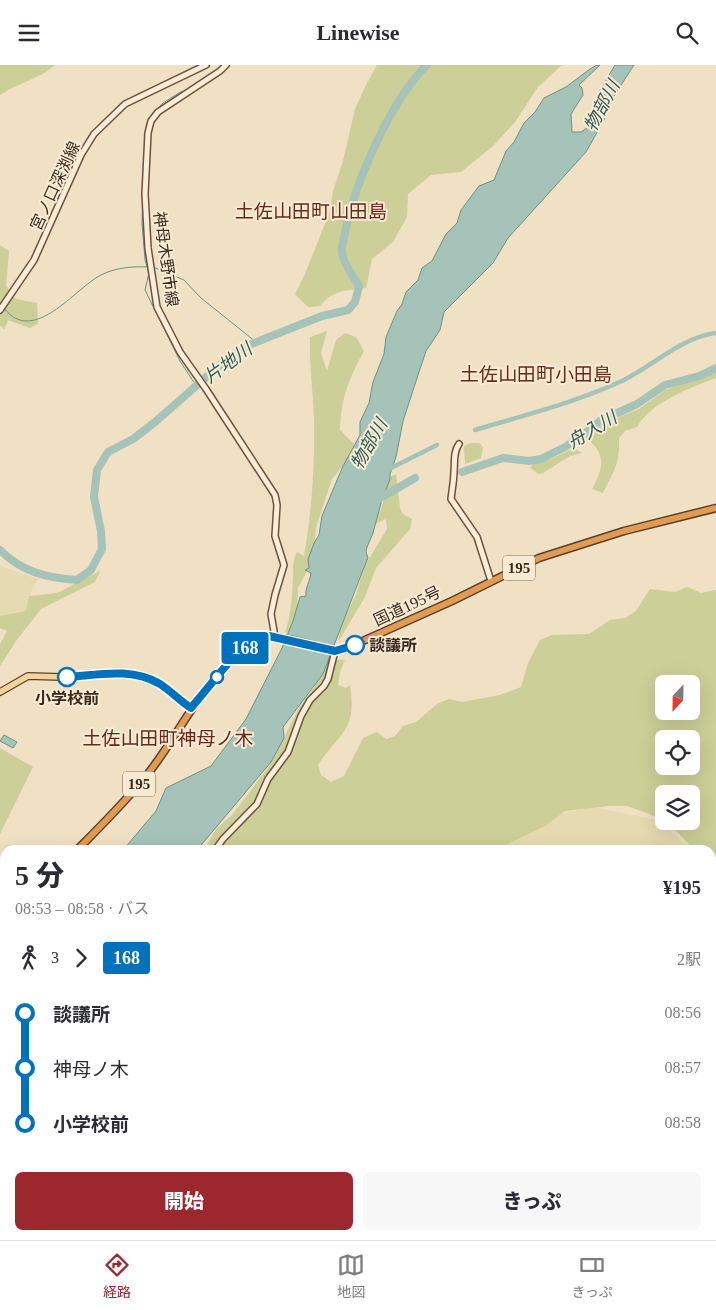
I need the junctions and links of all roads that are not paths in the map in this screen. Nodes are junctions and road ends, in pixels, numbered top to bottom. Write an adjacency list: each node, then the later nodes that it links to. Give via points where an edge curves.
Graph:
1 (206, 65): 3 (main road, 宮ノ口深渕線, via 133,99 101,126 81,155 34,260)
2 (226, 65): 7 (main road, 神母木野市線, via 158,112 151,121 145,194 148,248 160,315 180,352 275,495 274,529 284,565 271,614)
3 (0, 311)
4 (459, 444): 6 (main road, via 456,447 451,499 477,537)
5 (716, 508): 6 (highway, 国道195号 / 195, via 591,541 539,558)
6 (491, 581): 8 (highway, 国道195号 / 195, via 356,645)
7 (278, 638): 8 (highway, 国道195号 / 195); 10 (highway, 国道195号 / 195, via 251,642 229,662)
8 (332, 650): 12 (main road, via 328,679 301,716 288,753 268,779 257,804)
9 (0, 692): 10 (main road, via 28,676 124,673 157,682)
10 (191, 708): 11 (highway, 国道195号 / 195, via 147,774)
11 (82, 845)
12 (219, 845)

